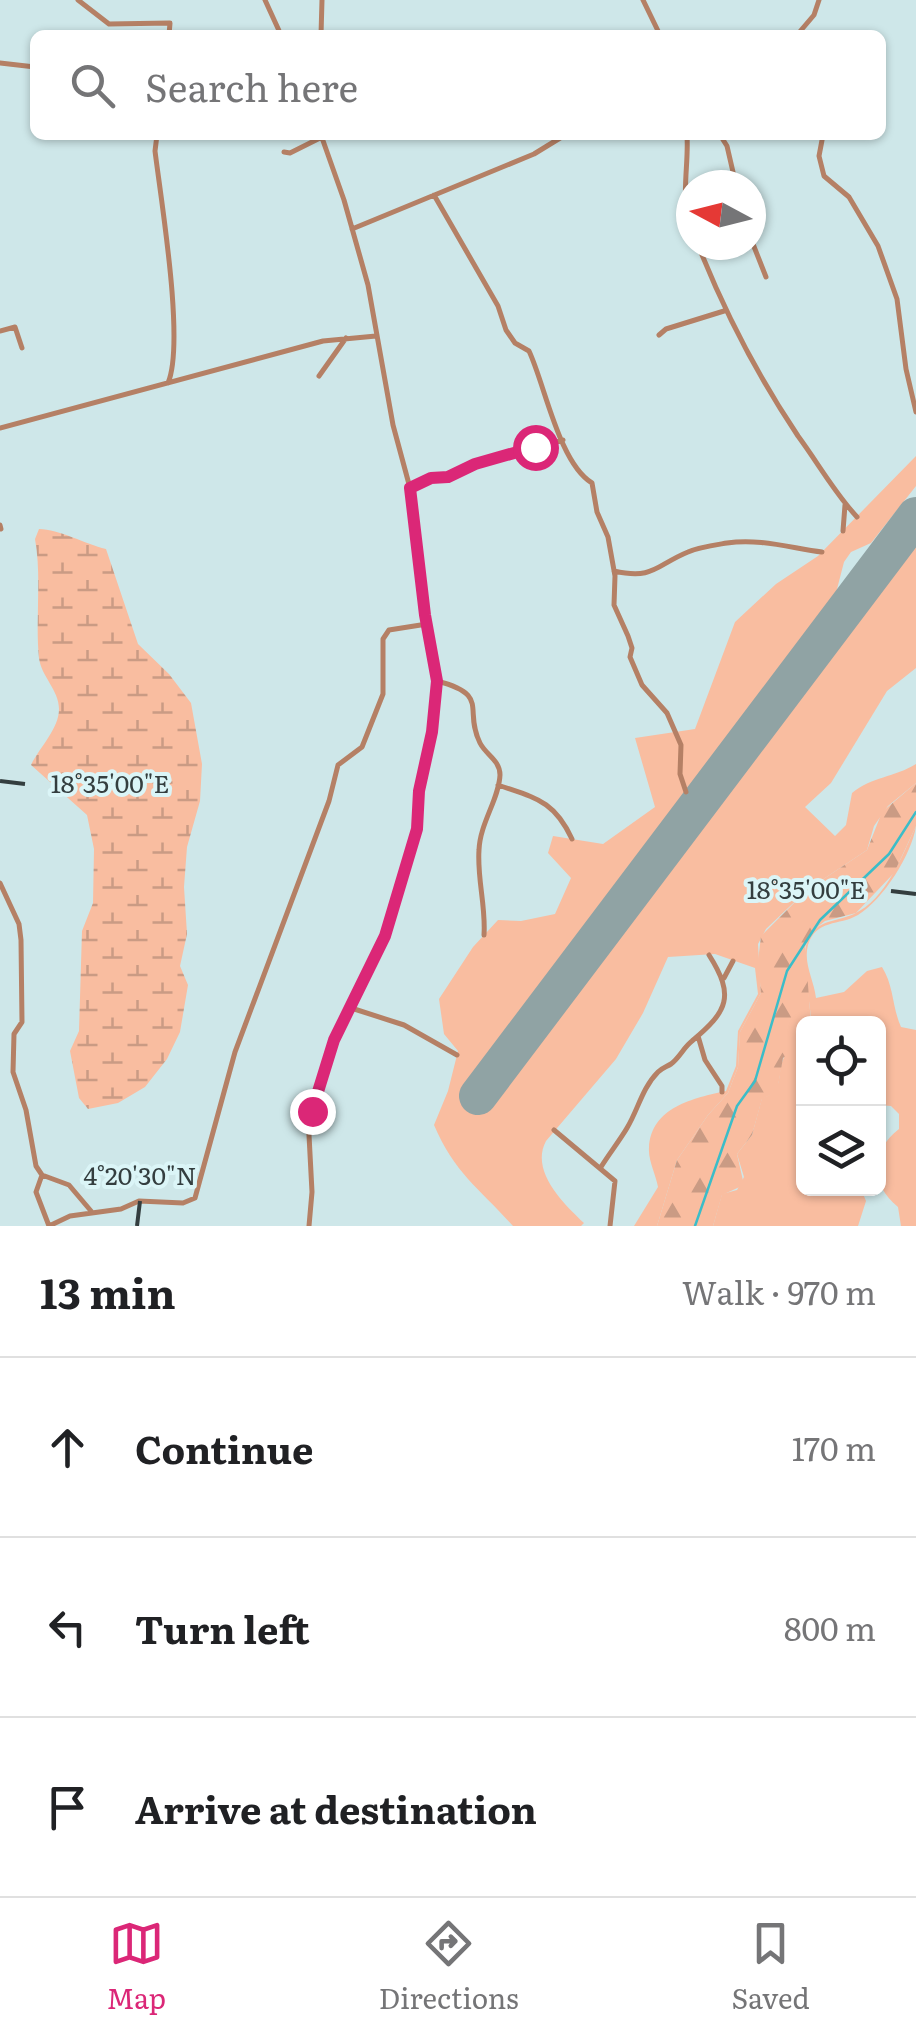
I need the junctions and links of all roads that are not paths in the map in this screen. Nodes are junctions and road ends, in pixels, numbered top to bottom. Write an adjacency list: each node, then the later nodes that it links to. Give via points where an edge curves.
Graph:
1 (78, 0): 6 (street, via 109,24 170,23)
2 (265, 0): 7 (street)
3 (322, 0): 8 (street)
4 (644, 0): 9 (street)
5 (819, 0): 10 (street)
6 (169, 30)
7 (279, 30)
8 (322, 30)
9 (658, 30)
10 (805, 30)
11 (0, 64): 12 (street)
12 (30, 67)
13 (156, 140): 35 (street, via 172,321)
14 (314, 140): 20 (street)
15 (323, 140): 24 (street)
16 (556, 140): 23 (street)
17 (687, 140): 21 (street)
18 (723, 140): 22 (street)
19 (822, 140): 36 (street, via 824,176 848,197 878,246 897,299)
20 (284, 152)
21 (688, 170)
22 (733, 170)
23 (434, 195): 24 (street); 38 (street, via 506,330 529,351)
24 (352, 229): 31 (street)
25 (704, 260): 28 (street)
26 (759, 260): 27 (street)
27 (766, 277)
28 (724, 311): 30 (street); 40 (street, via 782,413)
29 (0, 331): 33 (street, via 15,327)
30 (659, 335)
31 (376, 336): 32 (street); 39 (street)
32 (346, 337): 34 (street); 35 (street)
33 (22, 348)
34 (318, 376)
35 (168, 384): 37 (street)
36 (916, 412)
37 (0, 428)
38 (563, 440): 39 (street); 44 (street, via 578,473 592,483)
39 (410, 488): 45 (street)
40 (845, 504): 41 (street); 42 (street)
41 (857, 517)
42 (842, 532)
43 (822, 552): 44 (street, via 728,543 686,552 645,573)
44 (614, 571): 48 (street, via 614,605 630,657 681,745)
45 (427, 624): 46 (street); 62 (street, via 389,630 382,639 382,694 362,747 338,765 222,1088 196,1198 139,1201)
46 (437, 681): 47 (street, via 468,694 474,704 478,740 498,763); 55 (street, via 414,848 385,936)
47 (497, 785): 49 (street, via 538,796 564,820); 51 (street, via 478,848)
48 (686, 792)
49 (572, 839)
50 (0, 883): 61 (street, via 21,940 22,1022 14,1034 12,1072)
51 (484, 935)
52 (709, 955): 54 (street)
53 (733, 961): 54 (street)
54 (724, 978): 56 (street, via 723,1006)
55 (348, 1007): 57 (street, via 404,1025); 63 (street, via 312,1111)
56 (698, 1036): 58 (street); 60 (street, via 658,1071)
57 (457, 1055)
58 (722, 1092)
59 (554, 1130): 60 (street)
60 (600, 1167): 64 (street, via 615,1181)
61 (42, 1176): 62 (street, via 69,1185); 62 (street, via 36,1192 49,1226)
62 (92, 1213)
63 (309, 1226)
64 (610, 1226)

